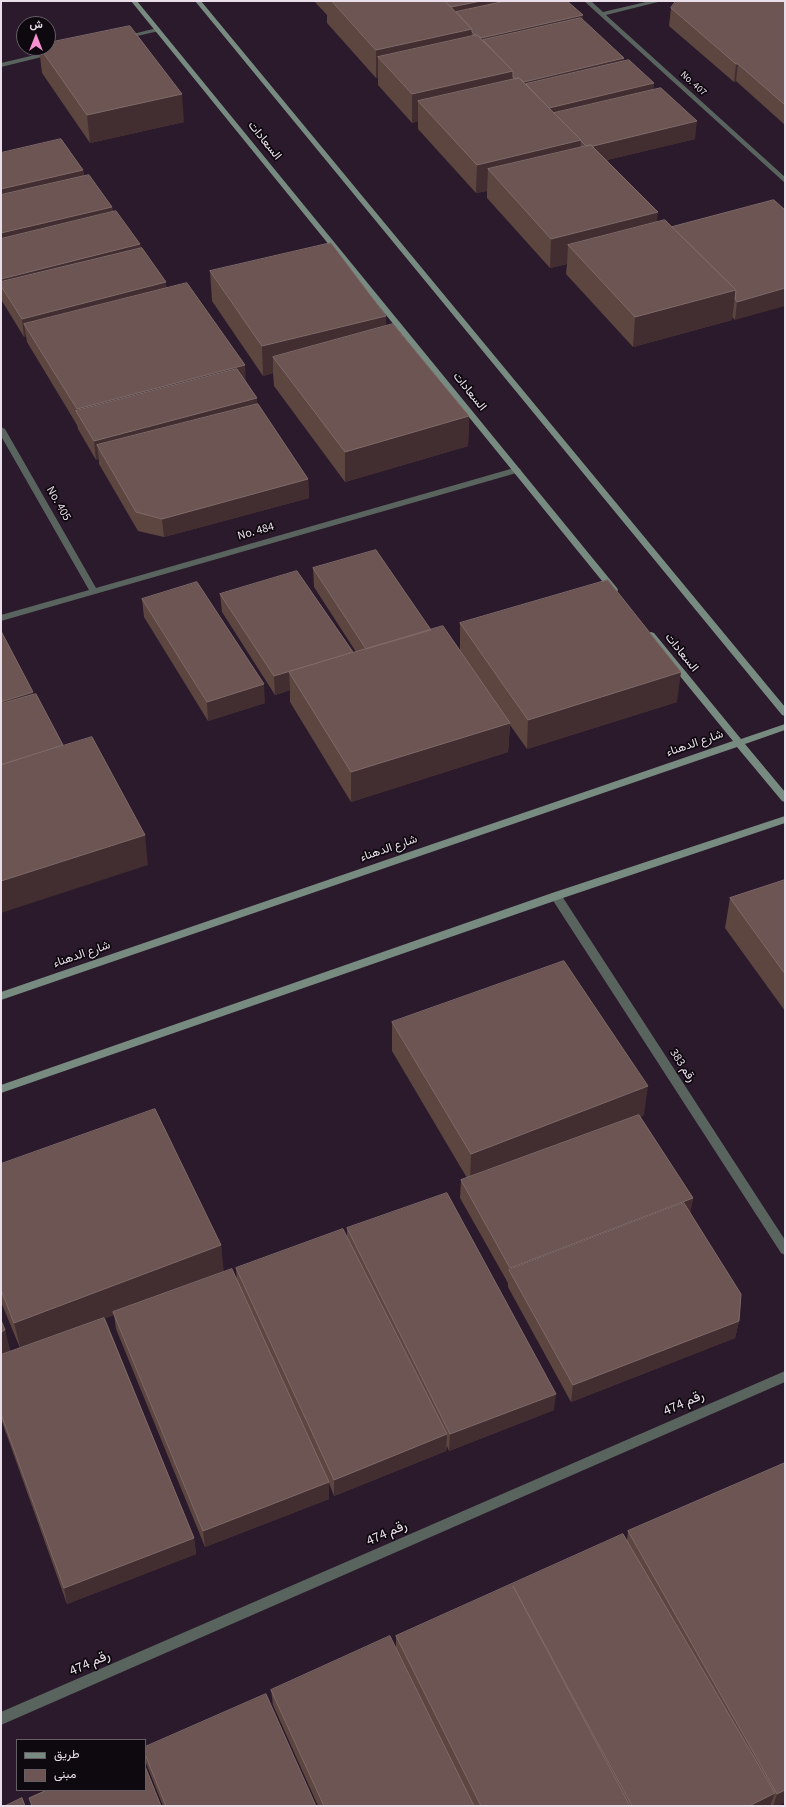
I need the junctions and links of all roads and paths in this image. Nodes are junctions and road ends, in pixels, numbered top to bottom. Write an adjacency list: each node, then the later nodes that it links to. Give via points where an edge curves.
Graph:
1 (134, 1): 6 (street, السعادات)
2 (198, 1): 17 (street)
3 (587, 1): 5 (street, No. 407)
4 (659, 1): 5 (street)
5 (601, 14): 10 (street, No. 407)
6 (157, 30): 7 (street); 12 (street, السعادات)
7 (120, 38)
8 (61, 51): 9 (street)
9 (1, 65)
10 (785, 181)
11 (1, 429): 13 (street, No. 405)
12 (517, 470): 13 (street, No. 484); 14 (street, السعادات)
13 (94, 591): 15 (street, No. 484)
14 (618, 594)
15 (1, 618)
16 (643, 625): 19 (street, السعادات)
17 (785, 713)
18 (785, 727): 19 (street, شارع الدهناء)
19 (739, 743): 20 (street, السعادات); 23 (street, شارع الدهناء)
20 (785, 799)
21 (785, 819): 22 (street)
22 (556, 896): 24 (street); 25 (street, رقم 383)
23 (1, 996)
24 (1, 1089)
25 (785, 1250)
26 (785, 1376): 27 (street, رقم 474)
27 (1, 1720)

